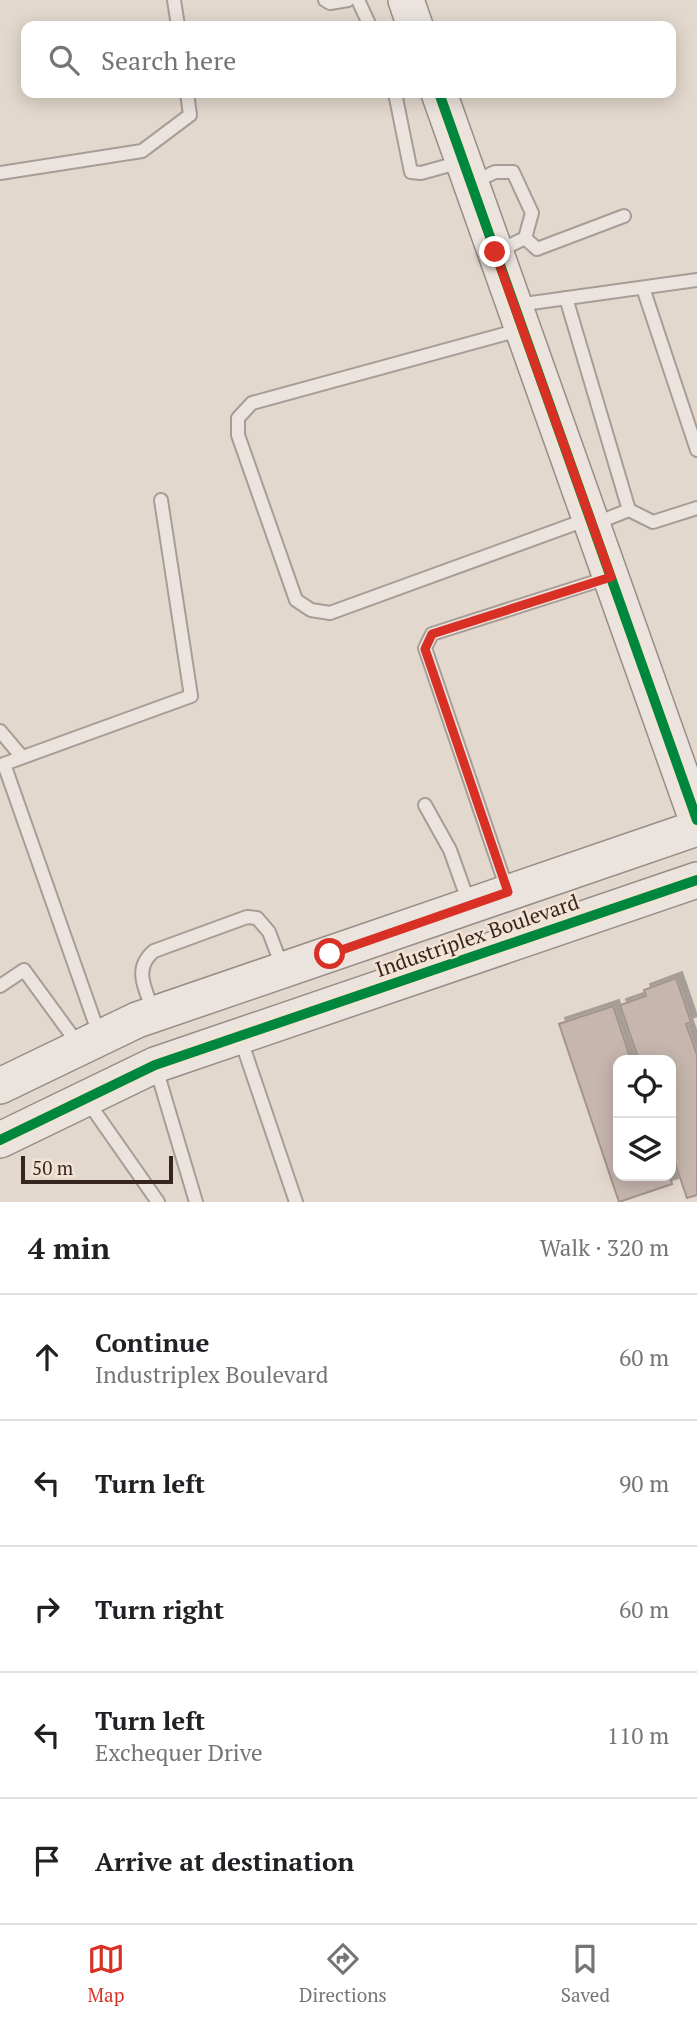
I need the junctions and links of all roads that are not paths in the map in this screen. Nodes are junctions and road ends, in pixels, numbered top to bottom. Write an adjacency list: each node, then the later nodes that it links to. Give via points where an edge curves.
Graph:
1 (174, 0): 6 (lane)
2 (325, 0): 3 (lane)
3 (348, 0)
4 (358, 0): 7 (lane)
5 (406, 0): 8 (street)
6 (177, 21)
7 (368, 21)
8 (413, 21)
9 (188, 98): 13 (lane, via 190,115 142,150)
10 (396, 98): 12 (lane, via 411,172)
11 (441, 98): 12 (street)
12 (467, 172): 15 (street); 15 (lane, via 513,172 532,213)
13 (0, 173)
14 (624, 216): 15 (lane, via 537,249)
15 (510, 245): 19 (street)
16 (697, 280): 17 (lane)
17 (643, 288): 18 (lane); 20 (lane)
18 (566, 298): 19 (lane); 23 (lane)
19 (519, 317): 24 (street); 24 (lane, via 252,403 238,418 238,435 296,600 311,610 330,613)
20 (697, 450)
21 (161, 500): 27 (lane, via 191,696)
22 (697, 508): 23 (lane, via 653,522)
23 (629, 510): 24 (lane)
24 (591, 522): 25 (street)
25 (611, 577): 29 (street); 32 (lane, via 432,634 425,649)
26 (0, 731): 27 (lane)
27 (22, 757): 38 (lane, via 4,764)
28 (425, 805): 33 (lane, via 450,850)
29 (697, 820)
30 (697, 828): 32 (street, Industriplex Boulevard)
31 (697, 880): 37 (street, Industriplex Boulevard)
32 (508, 892): 33 (street, Industriplex Boulevard)
33 (470, 906): 34 (street, Industriplex Boulevard)
34 (284, 970): 36 (street, Industriplex Boulevard); 36 (lane, via 269,932 257,918 247,917 154,951 144,960 140,972)
35 (0, 986): 38 (lane, via 24,970)
36 (154, 1014): 38 (street, Industriplex Boulevard)
37 (239, 1036): 39 (street, Industriplex Boulevard); 45 (lane)
38 (91, 1042): 40 (street, Industriplex Boulevard)
39 (155, 1065): 41 (street, Industriplex Boulevard); 44 (lane)
40 (0, 1086)
41 (85, 1099): 42 (street, Industriplex Boulevard); 43 (lane)
42 (0, 1140)
43 (158, 1202)
44 (196, 1202)
45 (296, 1202)

